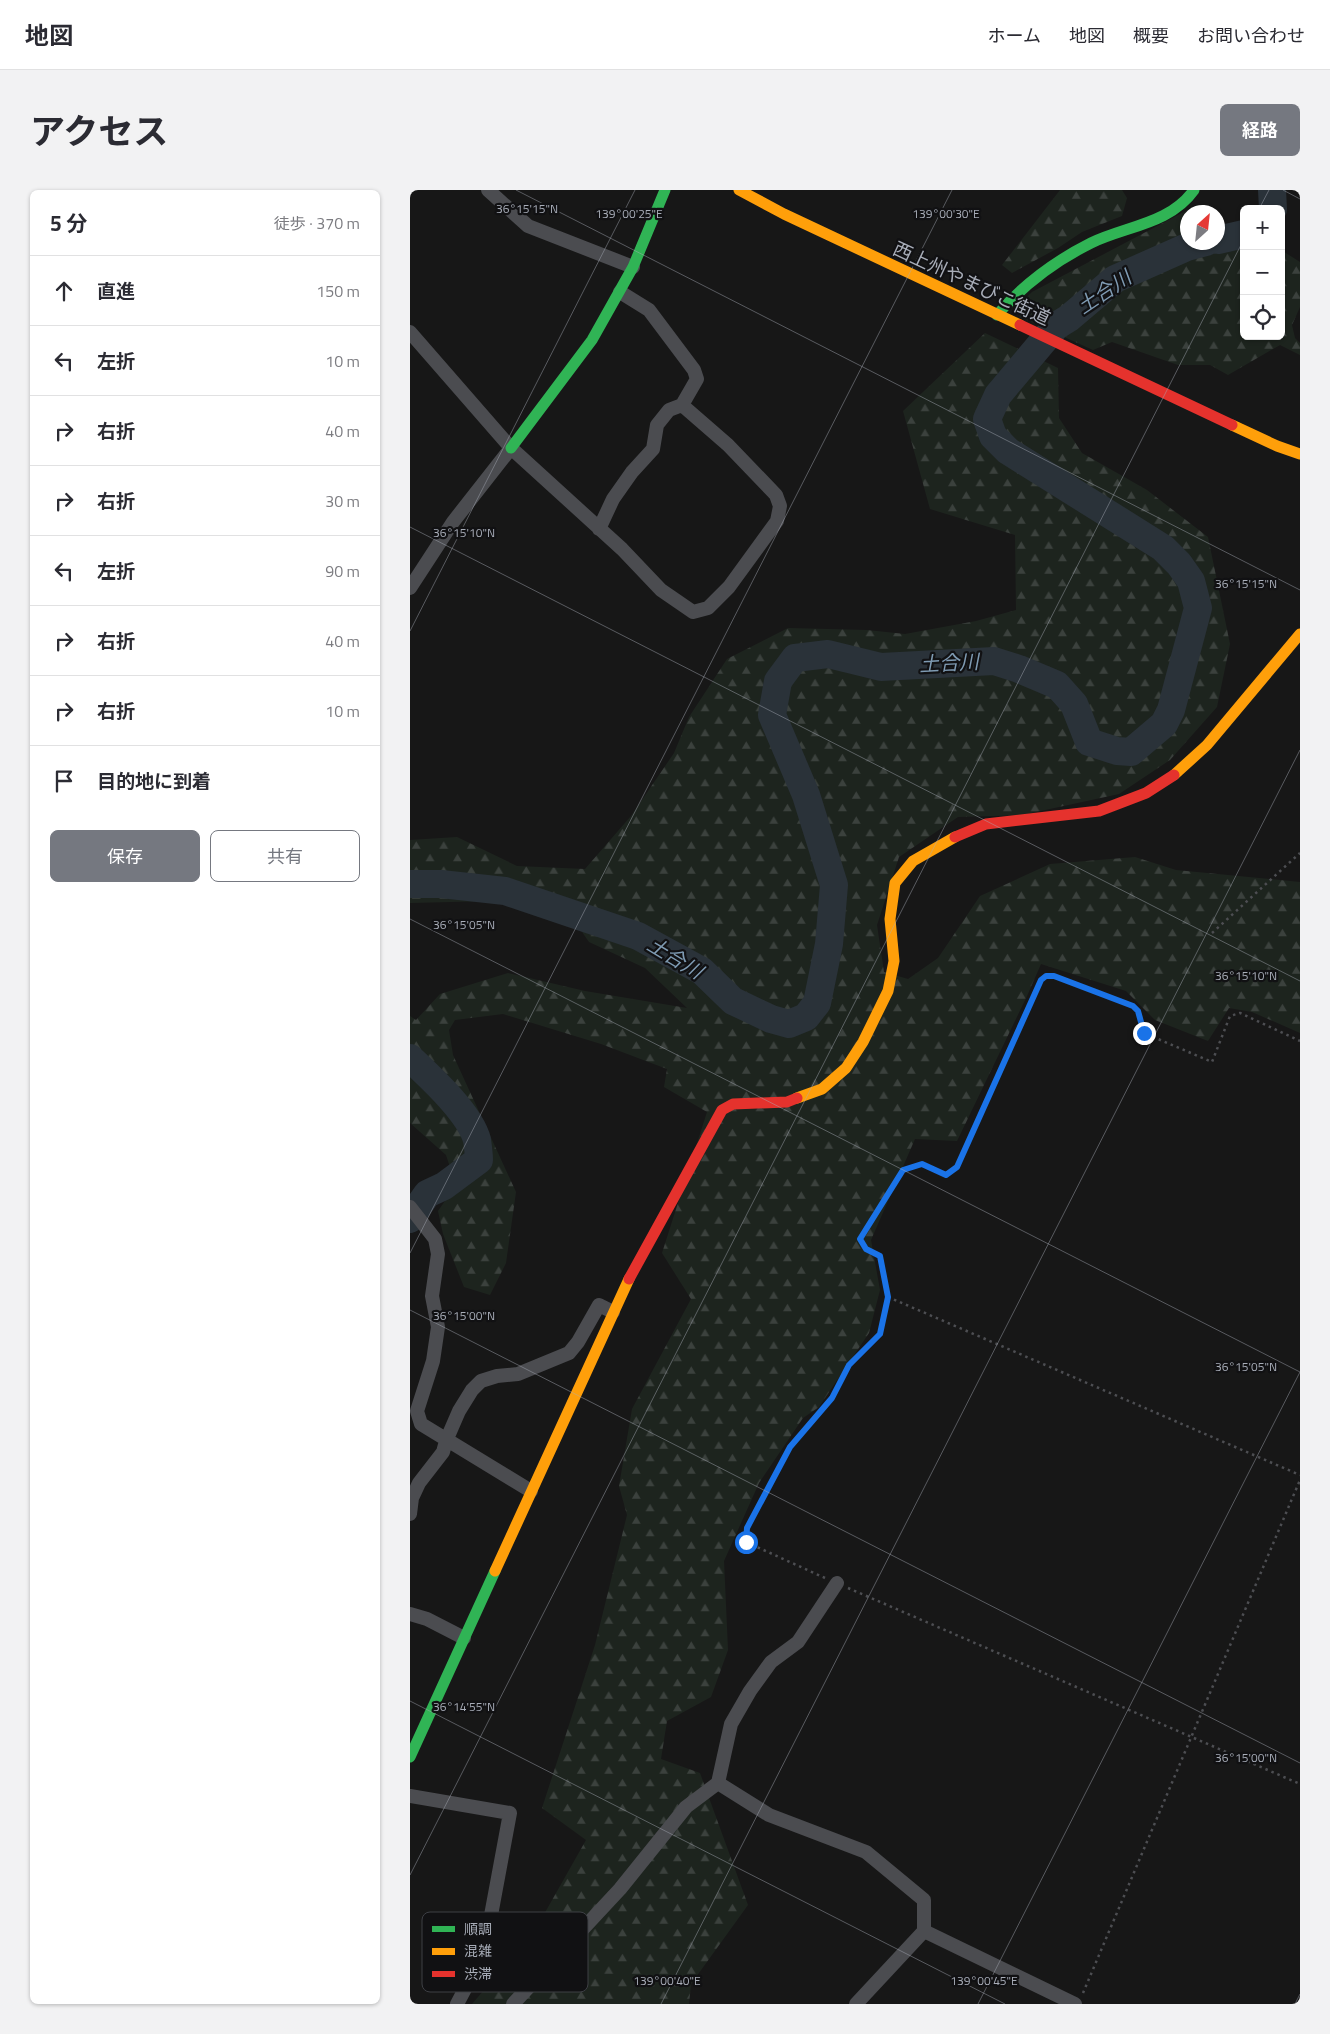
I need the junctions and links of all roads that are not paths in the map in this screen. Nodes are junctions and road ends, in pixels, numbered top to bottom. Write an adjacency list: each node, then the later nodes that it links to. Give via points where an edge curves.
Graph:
1 (488, 190): 5 (street, via 528,226)
2 (664, 190): 5 (main road)
3 (739, 190): 7 (main road, 西上州やまびこ街道)
4 (1194, 190): 7 (main road, via 1185,202 1166,215 1092,242 1071,254 1013,295)
5 (633, 267): 6 (main road)
6 (620, 292): 9 (street, via 649,310 694,370 697,379); 10 (main road, via 592,340)
7 (997, 314): 11 (main road, 西上州やまびこ街道)
8 (410, 332): 10 (street)
9 (682, 405): 12 (street, via 669,410 657,425 653,449 613,499); 12 (street, via 728,445 776,495 780,506 777,522 729,587 708,608 693,612 661,590)
10 (512, 448): 12 (street); 13 (street, via 452,522)
11 (1300, 454)
12 (599, 529)
13 (410, 588)
14 (1300, 634): 16 (main road, via 1207,745 1180,771 1146,793 1100,811 986,824 944,842 913,861 895,883 890,919 894,961 888,991 846,1068 822,1089 787,1102 733,1104 722,1110)
15 (410, 1207): 17 (street, via 435,1240 438,1254 432,1296 438,1326 433,1361)
16 (613, 1312): 18 (street, via 599,1305 569,1353 518,1374 481,1381 459,1411); 19 (main road)
17 (414, 1417): 18 (street)
18 (446, 1441): 19 (street); 20 (street, via 443,1452 419,1483 412,1498)
19 (532, 1490): 23 (main road)
20 (410, 1514)
21 (836, 1583): 25 (street, via 798,1642 771,1662 750,1691 731,1724)
22 (410, 1614): 23 (street)
23 (464, 1638): 24 (main road)
24 (410, 1757)
25 (718, 1783): 28 (street, via 686,1807); 29 (street, via 769,1815 866,1852 924,1900)
26 (410, 1796): 27 (street, via 510,1813)
27 (492, 1912)
28 (588, 1923)
29 (924, 1931): 32 (street); 35 (street)
30 (463, 1992): 33 (street)
31 (524, 1992): 34 (street)
32 (1079, 1999)
33 (457, 2004)
34 (513, 2004)
35 (856, 2004)

